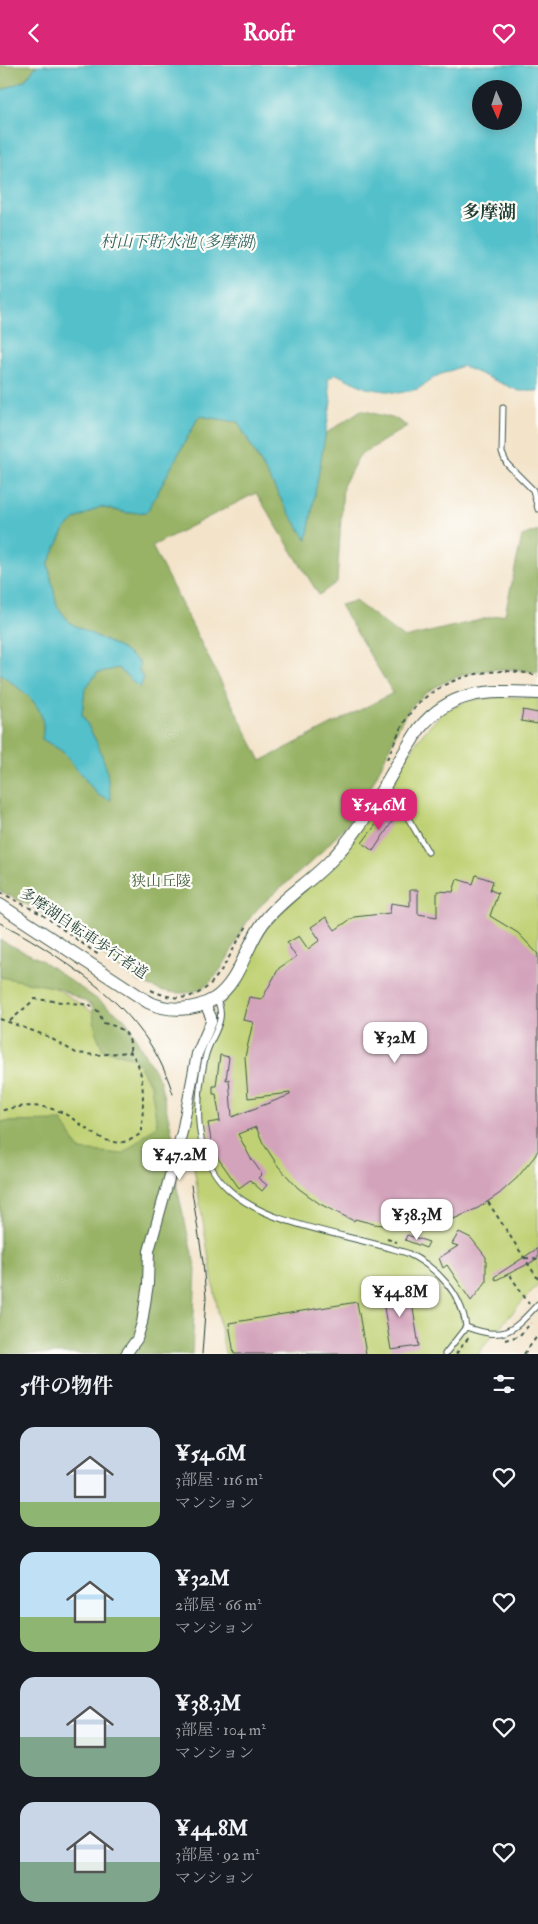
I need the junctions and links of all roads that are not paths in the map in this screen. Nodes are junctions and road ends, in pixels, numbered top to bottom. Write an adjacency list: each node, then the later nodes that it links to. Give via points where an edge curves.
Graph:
1 (503, 407): 2 (lane, via 502,453 507,464 533,490)
2 (538, 509)
3 (538, 693): 4 (street, via 476,693 447,704 419,729)
4 (385, 787): 5 (lane, via 398,801); 7 (street, via 334,858 271,913 232,980)
5 (428, 853)
6 (0, 905): 7 (street, via 148,1002 164,1008 183,1009)
7 (210, 1000): 9 (lane, via 221,1007 222,1016 206,1057 200,1133 207,1160 215,1173 242,1201 271,1217 384,1246 422,1260 440,1274 454,1294); 10 (street, via 211,1022 198,1054 180,1139 149,1251 142,1323 137,1339)
8 (536, 1306): 9 (lane, via 514,1330 488,1335)
9 (466, 1327): 11 (lane)
10 (126, 1354)
11 (445, 1354)

